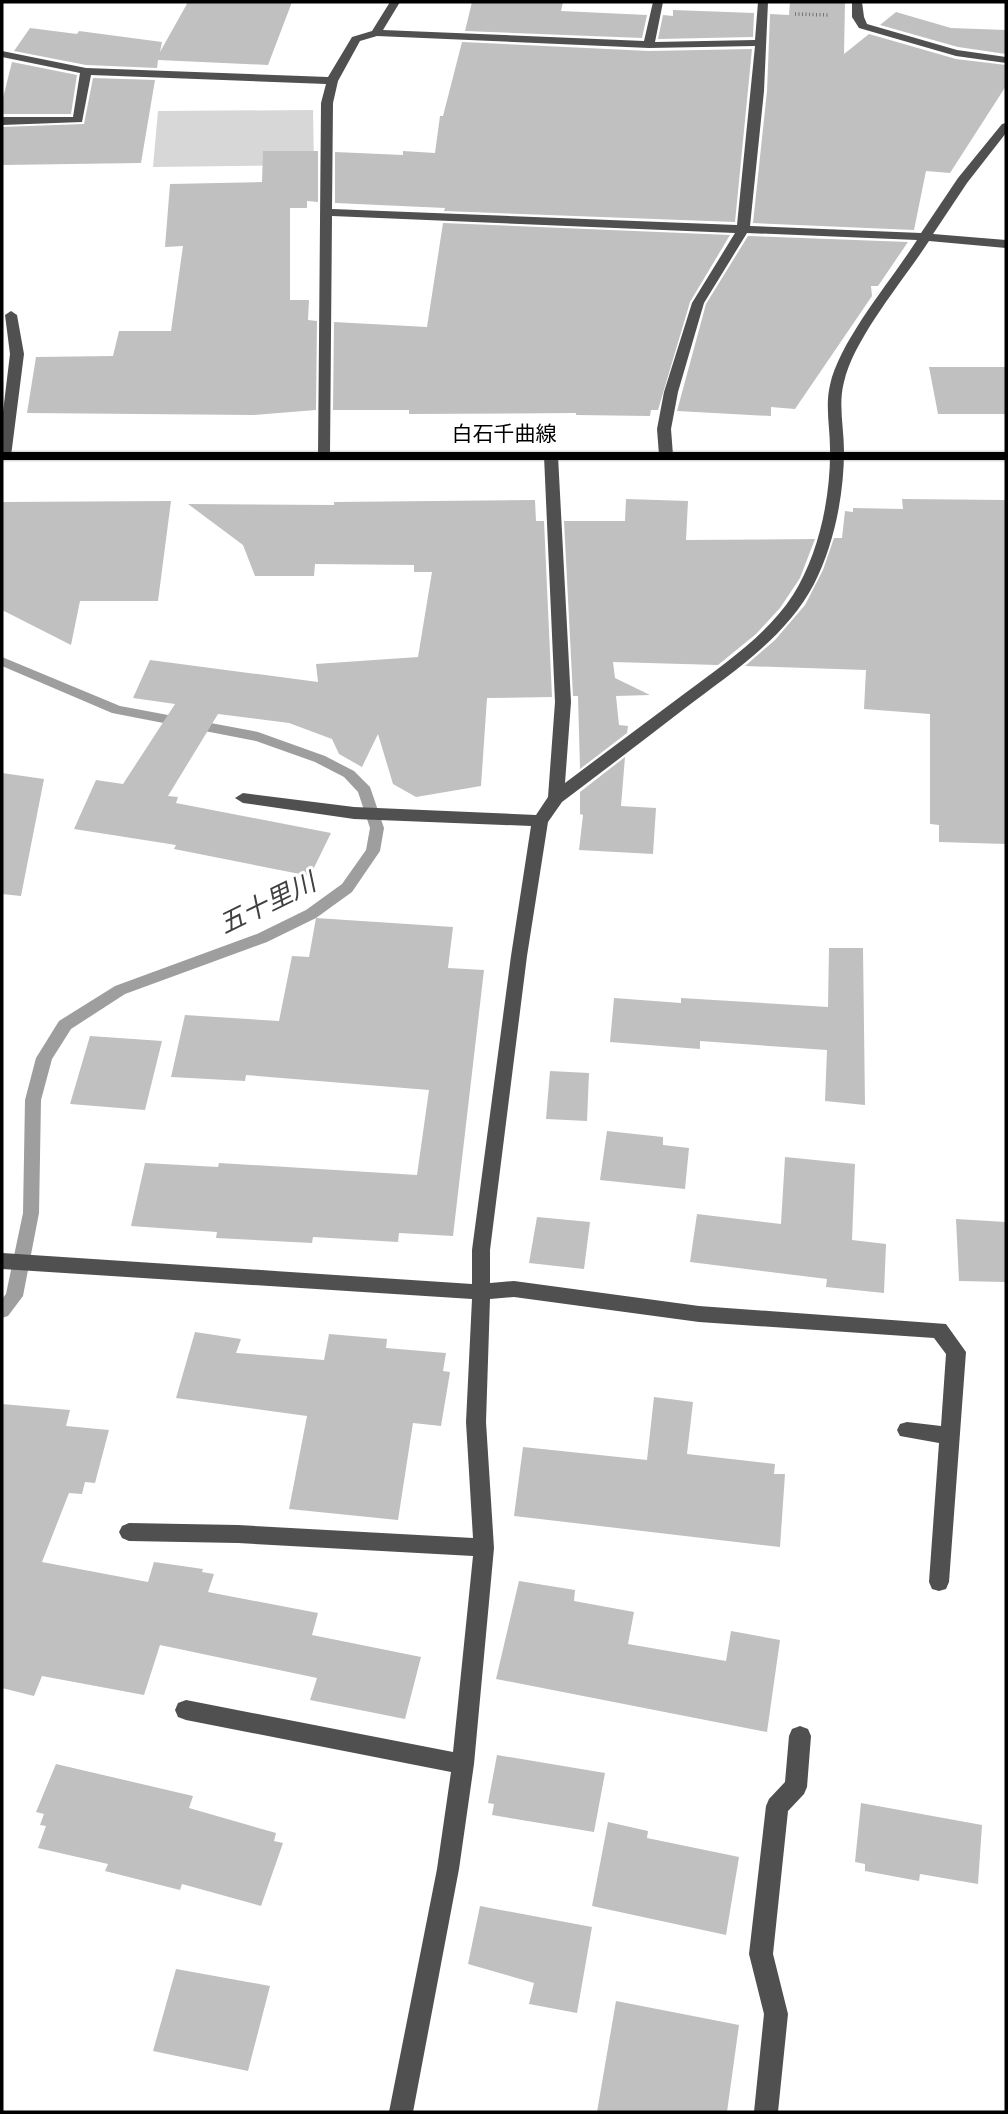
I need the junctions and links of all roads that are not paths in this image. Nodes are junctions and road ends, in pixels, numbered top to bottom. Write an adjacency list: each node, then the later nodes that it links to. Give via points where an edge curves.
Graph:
1 (396, 2): 5 (street)
2 (658, 2): 7 (street)
3 (858, 2): 9 (street, via 863,26 956,53)
4 (762, 7): 6 (street)
5 (376, 33): 7 (street); 11 (street, via 356,39)
6 (761, 43): 7 (street); 15 (street)
7 (649, 45)
8 (2, 54): 10 (street)
9 (1006, 60)
10 (86, 71): 11 (street); 12 (street, via 78,120)
11 (332, 81): 14 (street, via 327,103)
12 (2, 121)
13 (1006, 126): 16 (street)
14 (326, 212): 15 (street); 22 (street)
15 (743, 230): 16 (street); 19 (street, via 698,303 671,392 664,429)
16 (923, 239): 17 (street); 20 (street, via 858,336 837,382)
17 (1005, 247)
18 (11, 315): 21 (street, via 17,354)
19 (666, 455): 20 (main road, 白石千曲線); 23 (main road, 白石千曲線)
20 (837, 455): 24 (main road, 白石千曲線); 26 (street, via 830,516 807,584 773,630)
21 (3, 456): 22 (main road, 白石千曲線)
22 (323, 456): 23 (main road, 白石千曲線)
23 (551, 456): 26 (street, via 563,702)
24 (1006, 456)
25 (243, 798): 27 (street, via 354,813)
26 (556, 798): 27 (street)
27 (540, 821): 29 (street, via 481,1250)
28 (2, 1261): 29 (street)
29 (482, 1293): 31 (street, via 514,1289 699,1314 939,1330 956,1352); 33 (street, via 476,1422)
30 (907, 1430): 31 (street)
31 (950, 1436): 34 (street)
32 (129, 1532): 33 (street)
33 (484, 1548): 37 (street)
34 (939, 1582)
35 (186, 1710): 37 (street)
36 (800, 1736): 39 (street, via 796,1787 776,1806 761,1954 776,2014)
37 (463, 1764): 38 (street, via 448,1869)
38 (401, 2112)
39 (766, 2112)

